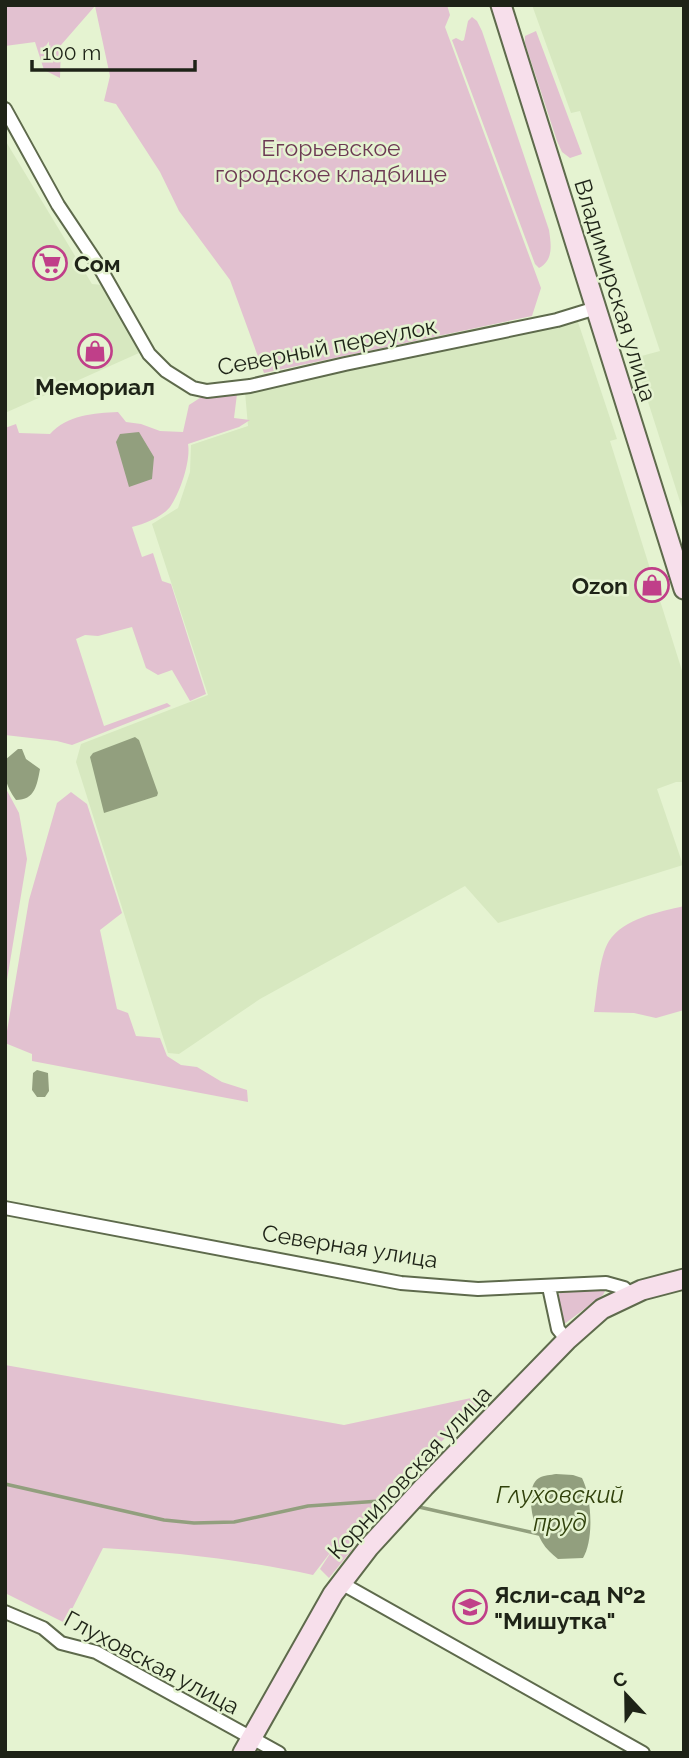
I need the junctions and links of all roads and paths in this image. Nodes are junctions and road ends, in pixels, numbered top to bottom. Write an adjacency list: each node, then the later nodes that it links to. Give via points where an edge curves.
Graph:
1 (501, 5): 3 (street, Владимирская улица)
2 (5, 109): 3 (street, Северный переулок, via 149,354 193,388 250,386)
3 (596, 308): 4 (street, Владимирская улица)
4 (680, 566): 5 (street, Владимирская улица)
5 (684, 589)
6 (5, 1208): 8 (street, Северная улица, via 401,1283 478,1289)
7 (684, 1279): 9 (street)
8 (548, 1287): 9 (street, Северная улица, via 607,1283); 10 (street, via 558,1329)
9 (630, 1294): 10 (street, Корниловская улица, via 602,1309)
10 (567, 1340): 11 (street, Корниловская улица, via 433,1478)
11 (341, 1583): 13 (street, Корниловская улица); 15 (street)
12 (5, 1612): 13 (street, Глуховская улица, via 43,1628 61,1643 96,1652)
13 (247, 1745): 14 (street, Глуховская улица)
14 (279, 1753)
15 (643, 1753)

